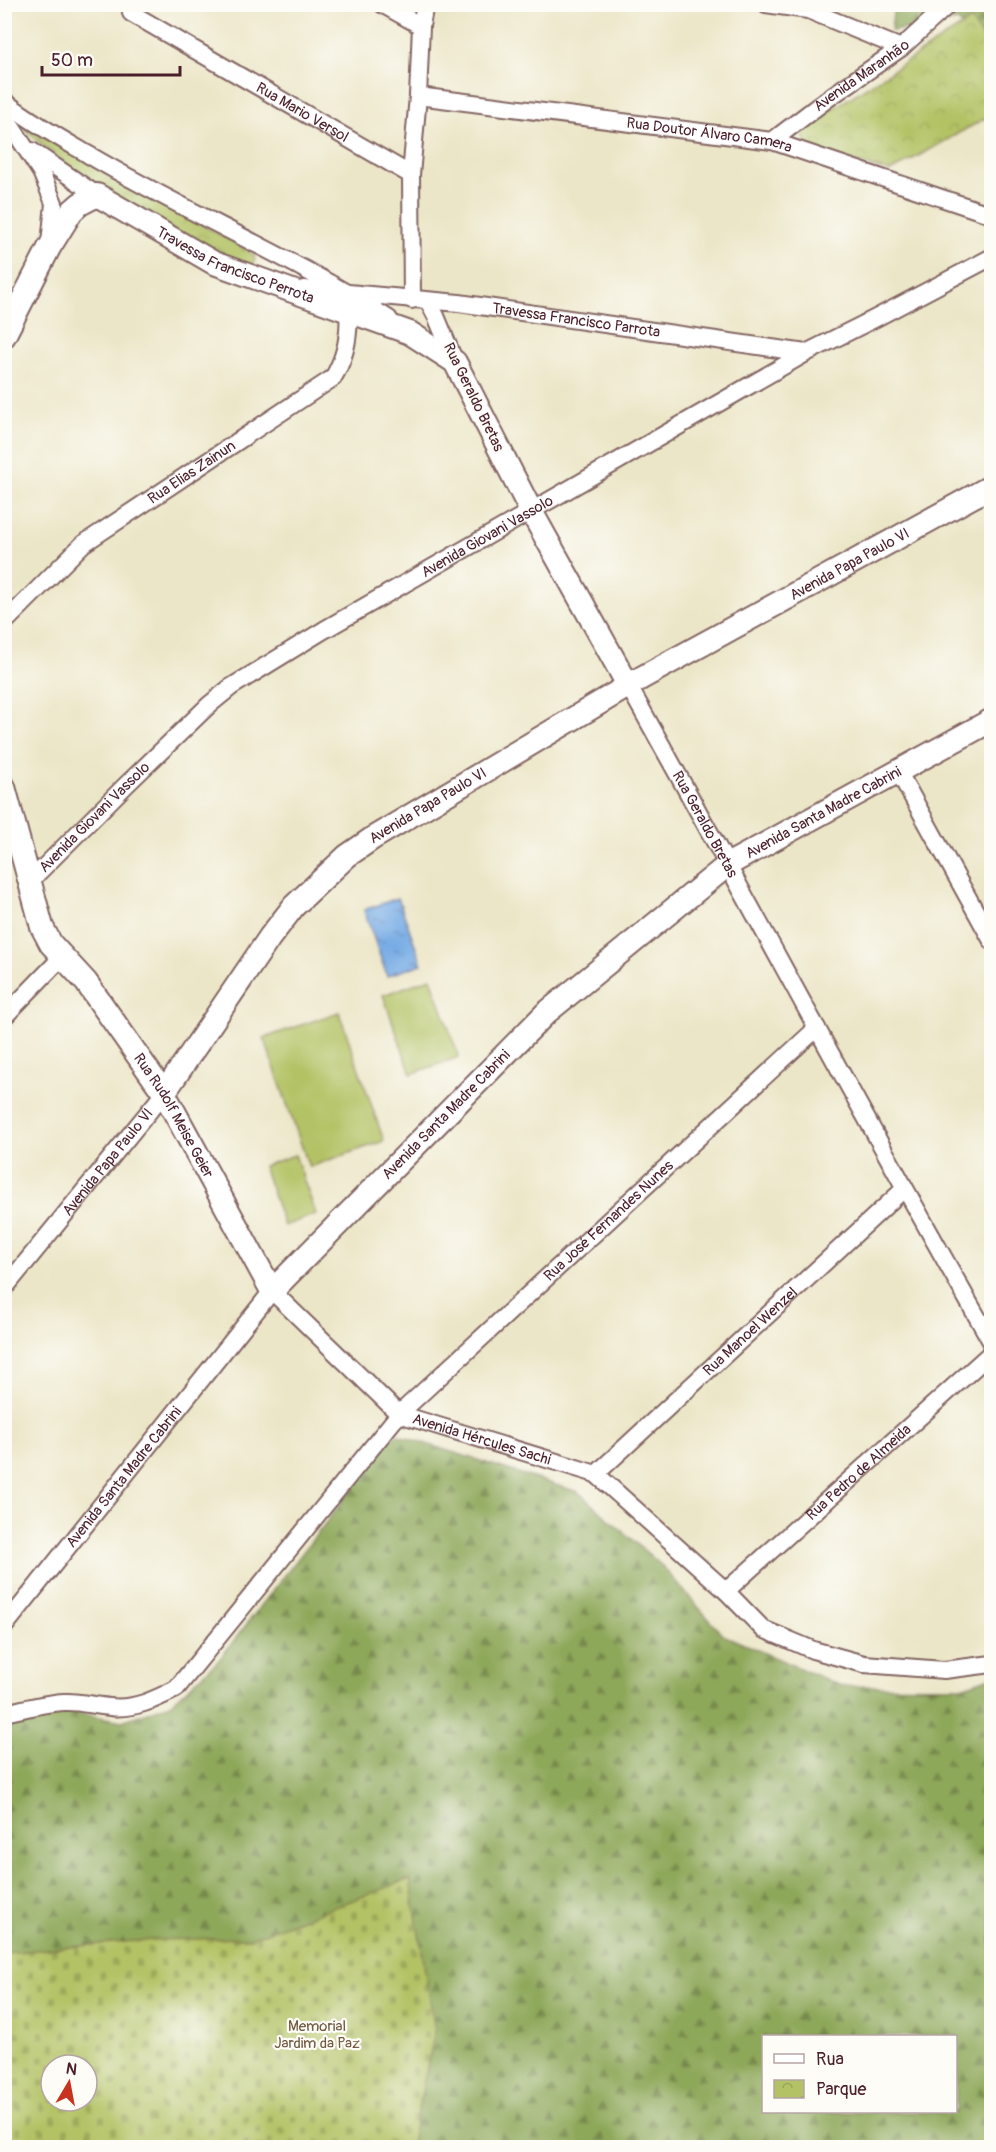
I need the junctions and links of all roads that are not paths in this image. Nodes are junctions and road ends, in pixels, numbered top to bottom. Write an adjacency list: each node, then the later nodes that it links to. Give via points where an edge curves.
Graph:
1 (382, 4): 6 (street)
2 (426, 4): 6 (street, Rua Geraldo Bretas)
3 (766, 4): 7 (street, via 808,10)
4 (949, 4): 7 (street, Avenida Maranhão)
5 (131, 13): 13 (street, Rua Mario Versol)
6 (421, 26): 8 (street, Rua Geraldo Bretas)
7 (901, 48): 11 (street, Avenida Maranhão)
8 (418, 96): 11 (street, Rua Doutor Álvaro Camera); 13 (street, Rua Geraldo Bretas)
9 (4, 101): 19 (street, Travessa Francisco Perrota, via 118,172)
10 (4, 115): 12 (street)
11 (772, 141): 15 (street, Rua Doutor Álvaro Camera)
12 (26, 147): 14 (street, Travessa Francisco Perrota); 16 (street, via 54,203)
13 (411, 176): 18 (street, Rua Geraldo Bretas)
14 (97, 195): 16 (main road, via 72,211); 19 (main road, Travessa Francisco Perrota, via 214,263 278,287)
15 (992, 215)
16 (50, 248): 20 (main road)
17 (992, 257): 21 (street, Avenida Giovani Vassolo)
18 (420, 300): 19 (street, Travessa Francisco Parrota); 21 (street, Travessa Francisco Parrota); 22 (street, Rua Geraldo Bretas, via 436,316)
19 (347, 302): 22 (main road, Travessa Francisco Perrota, via 410,333); 25 (street, Rua Elias Zainun, via 348,339 333,378 83,544)
20 (4, 336)
21 (806, 353): 24 (street, Avenida Giovani Vassolo)
22 (456, 362): 24 (main road, Rua Geraldo Bretas)
23 (992, 486): 26 (main road, Avenida Papa Paulo VI)
24 (531, 510): 26 (main road, Rua Geraldo Bretas); 31 (street, Avenida Giovani Vassolo, via 231,687)
25 (4, 623)
26 (628, 685): 30 (street, Rua Geraldo Bretas); 36 (main road, Avenida Papa Paulo VI, via 373,838 339,863 294,906 270,937)
27 (992, 720): 28 (main road, Avenida Santa Madre Cabrini)
28 (898, 771): 30 (main road, Avenida Santa Madre Cabrini); 32 (street)
29 (4, 787): 31 (main road, Rua Rudolf Meise Geier)
30 (729, 864): 35 (street, Rua Geraldo Bretas); 39 (main road, Avenida Santa Madre Cabrini, via 546,1013)
31 (29, 882): 33 (main road, Rua Rudolf Meise Geier, via 42,927)
32 (992, 940)
33 (62, 957): 34 (street); 36 (main road, Rua Rudolf Meise Geier, via 86,982)
34 (4, 1017)
35 (817, 1028): 37 (street, Rua Geraldo Bretas); 42 (street, Rua José Fernandes Nunes)
36 (164, 1093): 38 (street, Avenida Papa Paulo VI); 39 (main road, Rua Rudolf Meise Geier)
37 (904, 1190): 40 (street, Rua Geraldo Bretas); 43 (street, Rua Manoel Wenzel)
38 (4, 1289)
39 (272, 1291): 42 (street, Rua Rudolf Meise Geier); 45 (street, Avenida Santa Madre Cabrini)
40 (992, 1343)
41 (992, 1352): 44 (street, Rua Pedro de Almeida)
42 (399, 1414): 43 (street, Avenida Hércules Sachi); 47 (street, Avenida Hércules Sachi, via 176,1689 127,1707 64,1702)
43 (596, 1474): 44 (street, Avenida Hércules Sachi)
44 (726, 1592): 46 (street, Avenida Hércules Sachi, via 763,1629 813,1650 864,1664 944,1670)
45 (4, 1627)
46 (992, 1664)
47 (4, 1713)

